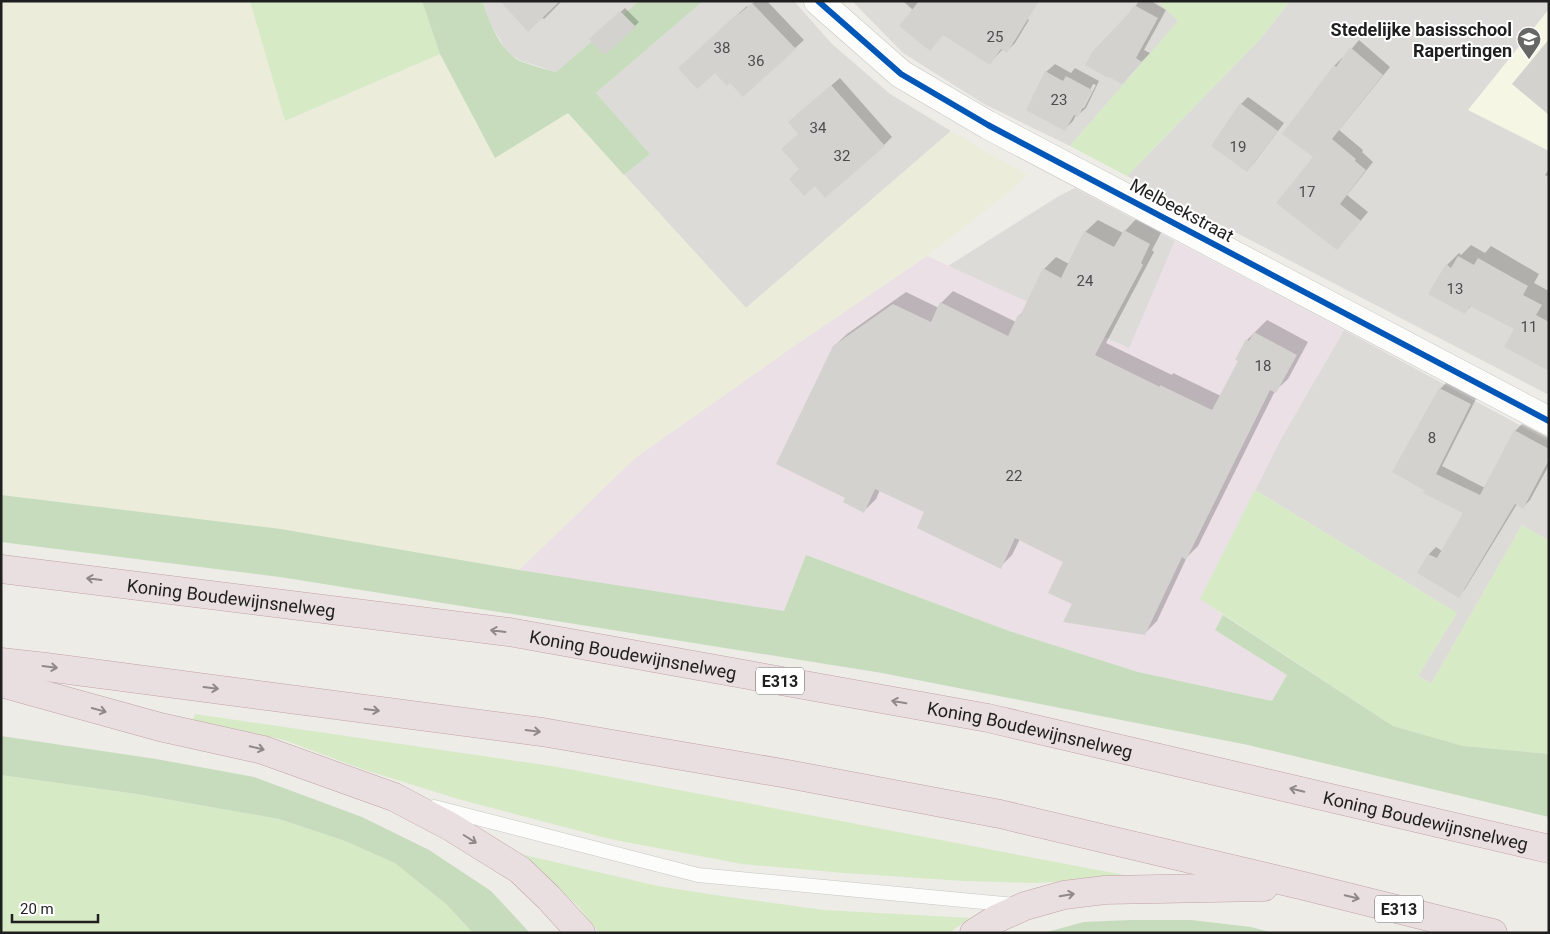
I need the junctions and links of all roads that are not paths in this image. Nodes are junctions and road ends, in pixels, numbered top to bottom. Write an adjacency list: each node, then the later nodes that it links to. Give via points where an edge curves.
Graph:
1 (818, 1): 2 (street, Melbeekstraat, via 901,74 988,125)
2 (1549, 421)
3 (1, 569): 7 (highway, Koning Boudewijnsnelweg / E313, one-way to 3, via 988,718 509,632)
4 (1, 662): 8 (highway, E313, one-way to 8, via 542,732 782,772 1000,814)
5 (1, 683): 6 (highway, one-way to 6, via 160,727 263,750)
6 (394, 797): 9 (lane, via 698,875); 10 (highway, one-way to 10, via 451,827 520,870)
7 (1549, 849)
8 (1304, 886): 9 (highway, one-way to 8, via 1064,895 1105,890); 12 (highway, E313, one-way to 12)
9 (1025, 906): 11 (highway)
10 (581, 933)
11 (974, 933)
12 (1493, 933)

